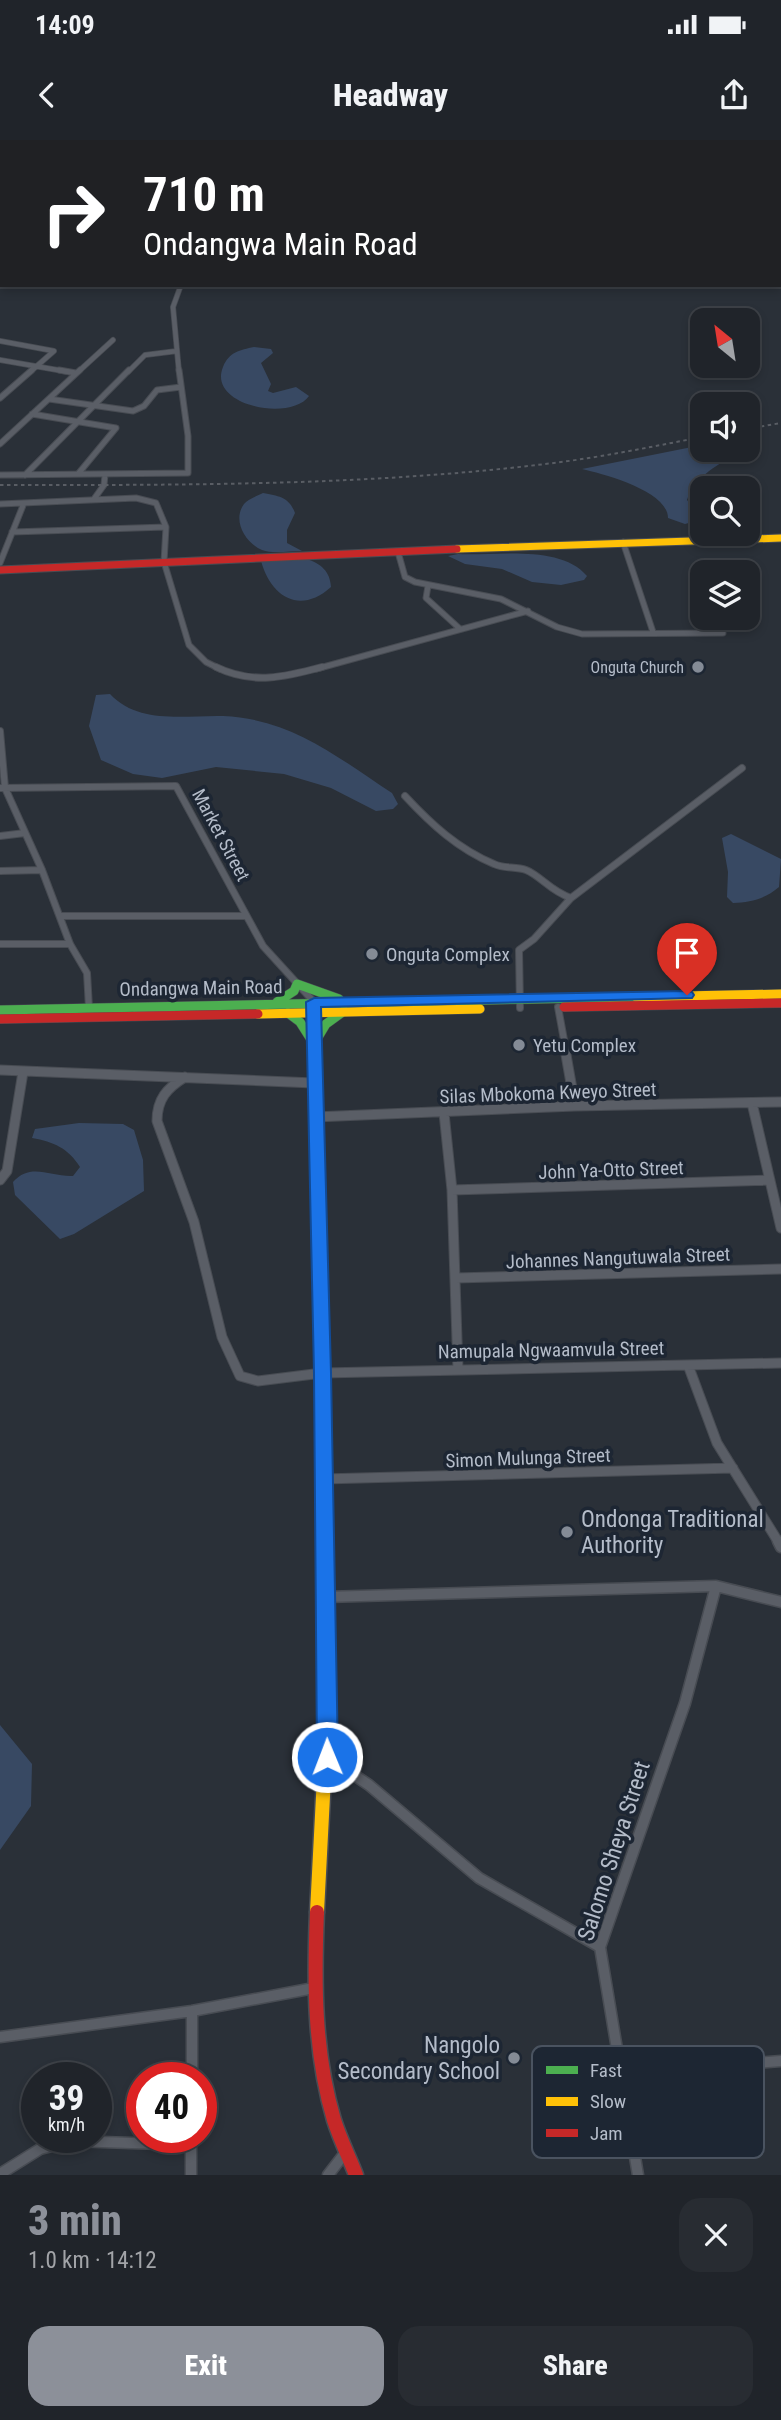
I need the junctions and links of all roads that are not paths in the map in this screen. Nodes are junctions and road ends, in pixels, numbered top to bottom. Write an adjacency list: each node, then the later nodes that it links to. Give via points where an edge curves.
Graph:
1 (180, 287): 4 (street, via 173,307)
2 (113, 340): 7 (street)
3 (0, 341): 6 (street, via 54,350)
4 (177, 351): 8 (street); 11 (street, via 145,355)
5 (0, 360): 6 (street)
6 (38, 367): 7 (street); 9 (street)
7 (76, 373): 10 (street)
8 (181, 387): 11 (street, via 157,390 133,411); 19 (street, via 188,473)
9 (0, 398)
10 (49, 399): 11 (street); 12 (street)
11 (92, 406): 13 (street)
12 (32, 414): 13 (street); 14 (street)
13 (76, 421): 16 (street, via 117,430); 18 (street)
14 (3, 438): 15 (street)
15 (0, 444)
16 (78, 474): 18 (street); 19 (street)
17 (0, 475): 18 (street)
18 (25, 475)
19 (105, 475): 20 (street)
20 (94, 499): 21 (street); 23 (street, via 149,500 156,503)
21 (24, 503): 22 (street); 24 (street)
22 (0, 504)
23 (166, 527): 24 (street); 28 (street)
24 (12, 532): 29 (street)
25 (781, 538): 26 (street)
26 (623, 542): 27 (street); 34 (street)
27 (398, 552): 28 (street); 31 (street, via 405,577)
28 (164, 562): 30 (street); 33 (street, via 189,645 206,663 254,680 279,679)
29 (0, 563)
30 (0, 570)
31 (428, 586): 32 (street, via 496,596); 33 (street, via 426,598)
32 (528, 611): 33 (street); 34 (street, via 550,625 583,635)
33 (459, 628)
34 (653, 632): 35 (street)
35 (723, 633)
36 (0, 731): 38 (street)
37 (741, 768): 44 (street)
38 (2, 788): 40 (street); 46 (street, Market Street, via 176,786)
39 (405, 796): 44 (street, via 463,848 497,866 520,867 554,892)
40 (25, 833): 41 (street); 42 (street)
41 (0, 836)
42 (42, 870): 43 (street); 45 (street)
43 (0, 871)
44 (571, 898): 54 (street, via 519,950)
45 (60, 916): 46 (street); 48 (street)
46 (245, 916): 49 (street, Market Street, via 263,946)
47 (0, 944): 48 (street)
48 (70, 944): 58 (street, via 87,973)
49 (297, 984): 52 (street, via 294,991); 55 (street, Market Street); 56 (street)
50 (781, 994): 51 (street, Ondangwa Main Road)
51 (665, 1000): 53 (street, Ondangwa Main Road); 54 (street, Ondangwa Main Road); 57 (street, Ondangwa Main Road)
52 (273, 1003): 55 (street, Ondangwa Main Road); 58 (street, Ondangwa Main Road)
53 (781, 1003)
54 (520, 1004): 56 (street, Ondangwa Main Road); 57 (street, Ondangwa Main Road)
55 (314, 1007): 56 (street, Ondangwa Main Road); 60 (street, Ondangwa Main Road); 63 (street)
56 (345, 1007): 63 (street)
57 (558, 1007): 70 (street)
58 (89, 1008): 59 (street, Ondangwa Main Road); 61 (street)
59 (0, 1010)
60 (288, 1013): 61 (street, Ondangwa Main Road); 63 (street)
61 (217, 1014): 62 (street, Ondangwa Main Road)
62 (0, 1019)
63 (314, 1044): 67 (street)
64 (0, 1070): 65 (street)
65 (23, 1072): 66 (street); 73 (street, via 7,1171)
66 (185, 1077): 67 (street); 82 (street, Namupala Ngwaamvula Street, via 162,1094 156,1105 157,1121 194,1222 222,1337 240,1376 258,1381)
67 (314, 1083): 72 (street)
68 (781, 1102): 69 (street, Silas Mbokoma Kweyo Street)
69 (752, 1103): 70 (street, Silas Mbokoma Kweyo Street); 74 (street)
70 (575, 1106): 71 (street, Silas Mbokoma Kweyo Street)
71 (444, 1113): 72 (street, Silas Mbokoma Kweyo Street); 75 (street)
72 (315, 1117): 82 (street)
73 (0, 1180)
74 (770, 1181): 75 (street, John Ya-Otto Street); 76 (street)
75 (452, 1190): 78 (street)
76 (781, 1228)
77 (781, 1269): 78 (street, Johannes Nangutuwala Street)
78 (456, 1278): 81 (street)
79 (781, 1363): 80 (street, Namupala Ngwaamvula Street)
80 (688, 1365): 81 (street, Namupala Ngwaamvula Street); 83 (street, via 705,1416)
81 (458, 1370): 82 (street, Namupala Ngwaamvula Street)
82 (323, 1373): 84 (street)
83 (733, 1468): 84 (street, Simon Mulunga Street); 85 (street)
84 (323, 1479): 87 (street)
85 (781, 1547)
86 (716, 1586): 87 (street); 88 (street); 90 (street, Salomo Sheya Street, via 685,1703)
87 (325, 1597): 89 (street)
88 (781, 1602)
89 (327, 1757): 90 (street, via 369,1785 471,1873); 91 (street)
90 (600, 1947): 94 (street, Salomo Sheya Street)
91 (314, 1988): 92 (street); 98 (street, via 317,2042 329,2104)
92 (192, 2011): 93 (street); 95 (street)
93 (0, 2037)
94 (616, 2046)
95 (192, 2062)
96 (126, 2142): 99 (street, via 64,2142 40,2149)
97 (191, 2153): 100 (street)
98 (345, 2153): 101 (street); 102 (street)
99 (0, 2175)
100 (191, 2175)
101 (328, 2175)
102 (356, 2175)

